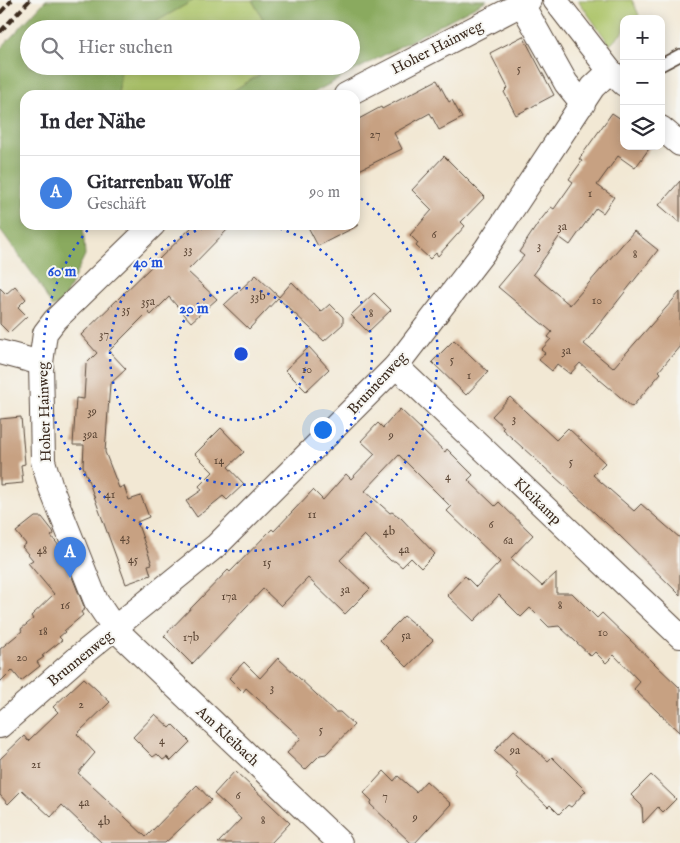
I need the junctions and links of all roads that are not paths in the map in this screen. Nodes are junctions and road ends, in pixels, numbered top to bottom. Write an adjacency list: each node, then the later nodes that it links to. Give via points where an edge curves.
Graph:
1 (555, 0): 5 (street)
2 (526, 2): 6 (street, Hoher Hainweg); 7 (street, via 566,83)
3 (680, 55): 4 (lane)
4 (665, 63)
5 (617, 77): 7 (street, Brunnenweg, via 593,87)
6 (356, 90)
7 (583, 104): 11 (street, Brunnenweg, via 486,249)
8 (148, 230): 10 (street, Hoher Hainweg, via 55,320 45,333)
9 (0, 352): 10 (street)
10 (41, 363): 12 (street, Hoher Hainweg, via 43,461 96,602)
11 (396, 366): 12 (street, Brunnenweg, via 217,546); 13 (street, Kleikamp)
12 (115, 630): 14 (street, Brunnenweg); 15 (street, Am Kleibach)
13 (680, 636)
14 (0, 726)
15 (340, 843)

